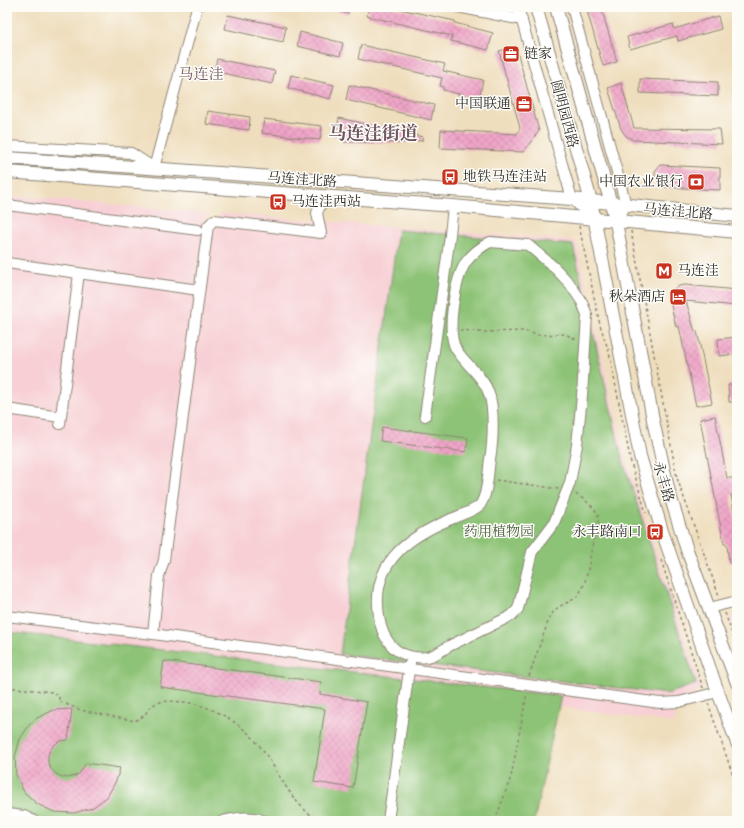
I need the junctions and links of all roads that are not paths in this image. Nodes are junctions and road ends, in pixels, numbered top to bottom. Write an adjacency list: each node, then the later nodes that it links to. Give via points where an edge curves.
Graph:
1 (197, 7): 10 (street)
2 (458, 7): 7 (street)
3 (518, 7): 7 (street, 圆明园西路)
4 (536, 7): 14 (main road, 圆明园西路)
5 (556, 7): 15 (main road, 圆明园西路)
6 (572, 7): 17 (street)
7 (522, 20): 13 (street, 圆明园西路)
8 (7, 146): 10 (street, 马连洼北路, via 131,154)
9 (7, 158): 10 (main road, 马连洼北路)
10 (154, 168): 13 (main road, 马连洼北路)
11 (7, 172): 12 (main road, 马连洼北路)
12 (324, 196): 18 (main road, 马连洼北路); 26 (street, via 317,213 321,233 214,220 208,226)
13 (572, 199): 14 (main road, 马连洼北路); 20 (street)
14 (591, 201): 15 (main road, 马连洼北路); 20 (main road, 圆明园西路)
15 (611, 204): 17 (main road, 马连洼北路); 21 (main road, 圆明园西路)
16 (7, 205): 22 (street)
17 (626, 205): 19 (main road, 马连洼北路); 21 (street)
18 (453, 206): 20 (main road, 马连洼北路); 28 (street)
19 (737, 216)
20 (595, 220): 21 (main road, 马连洼北路); 36 (main road, 永丰路, via 640,456 662,530)
21 (616, 222): 23 (main road, 马连洼北路); 30 (main road, 永丰路, via 668,492)
22 (198, 230)
23 (737, 232)
24 (7, 263): 25 (street)
25 (79, 273): 26 (street); 27 (street, via 60,421)
26 (199, 290): 32 (street)
27 (7, 409)
28 (425, 416)
29 (737, 601): 30 (street)
30 (709, 608): 35 (main road, 永丰路)
31 (7, 616): 32 (street)
32 (152, 634): 34 (street)
33 (411, 656): 33 (street, via 395,649 386,639 380,625 380,581 388,563 414,538 433,526 480,505 484,496 491,451 492,426 488,392 456,349 452,336 453,311 460,274 467,261 490,242 528,245 570,284 587,315 582,396 570,482 554,524 532,552 518,609 511,616 428,657); 34 (street)
34 (410, 669): 36 (street, via 660,703 679,702); 42 (street)
35 (737, 683)
36 (718, 692): 37 (main road, 永丰路)
37 (737, 743)
38 (7, 814): 39 (street, via 24,816)
39 (34, 821)
40 (223, 821): 41 (street, via 255,817)
41 (264, 821)
42 (388, 821)

